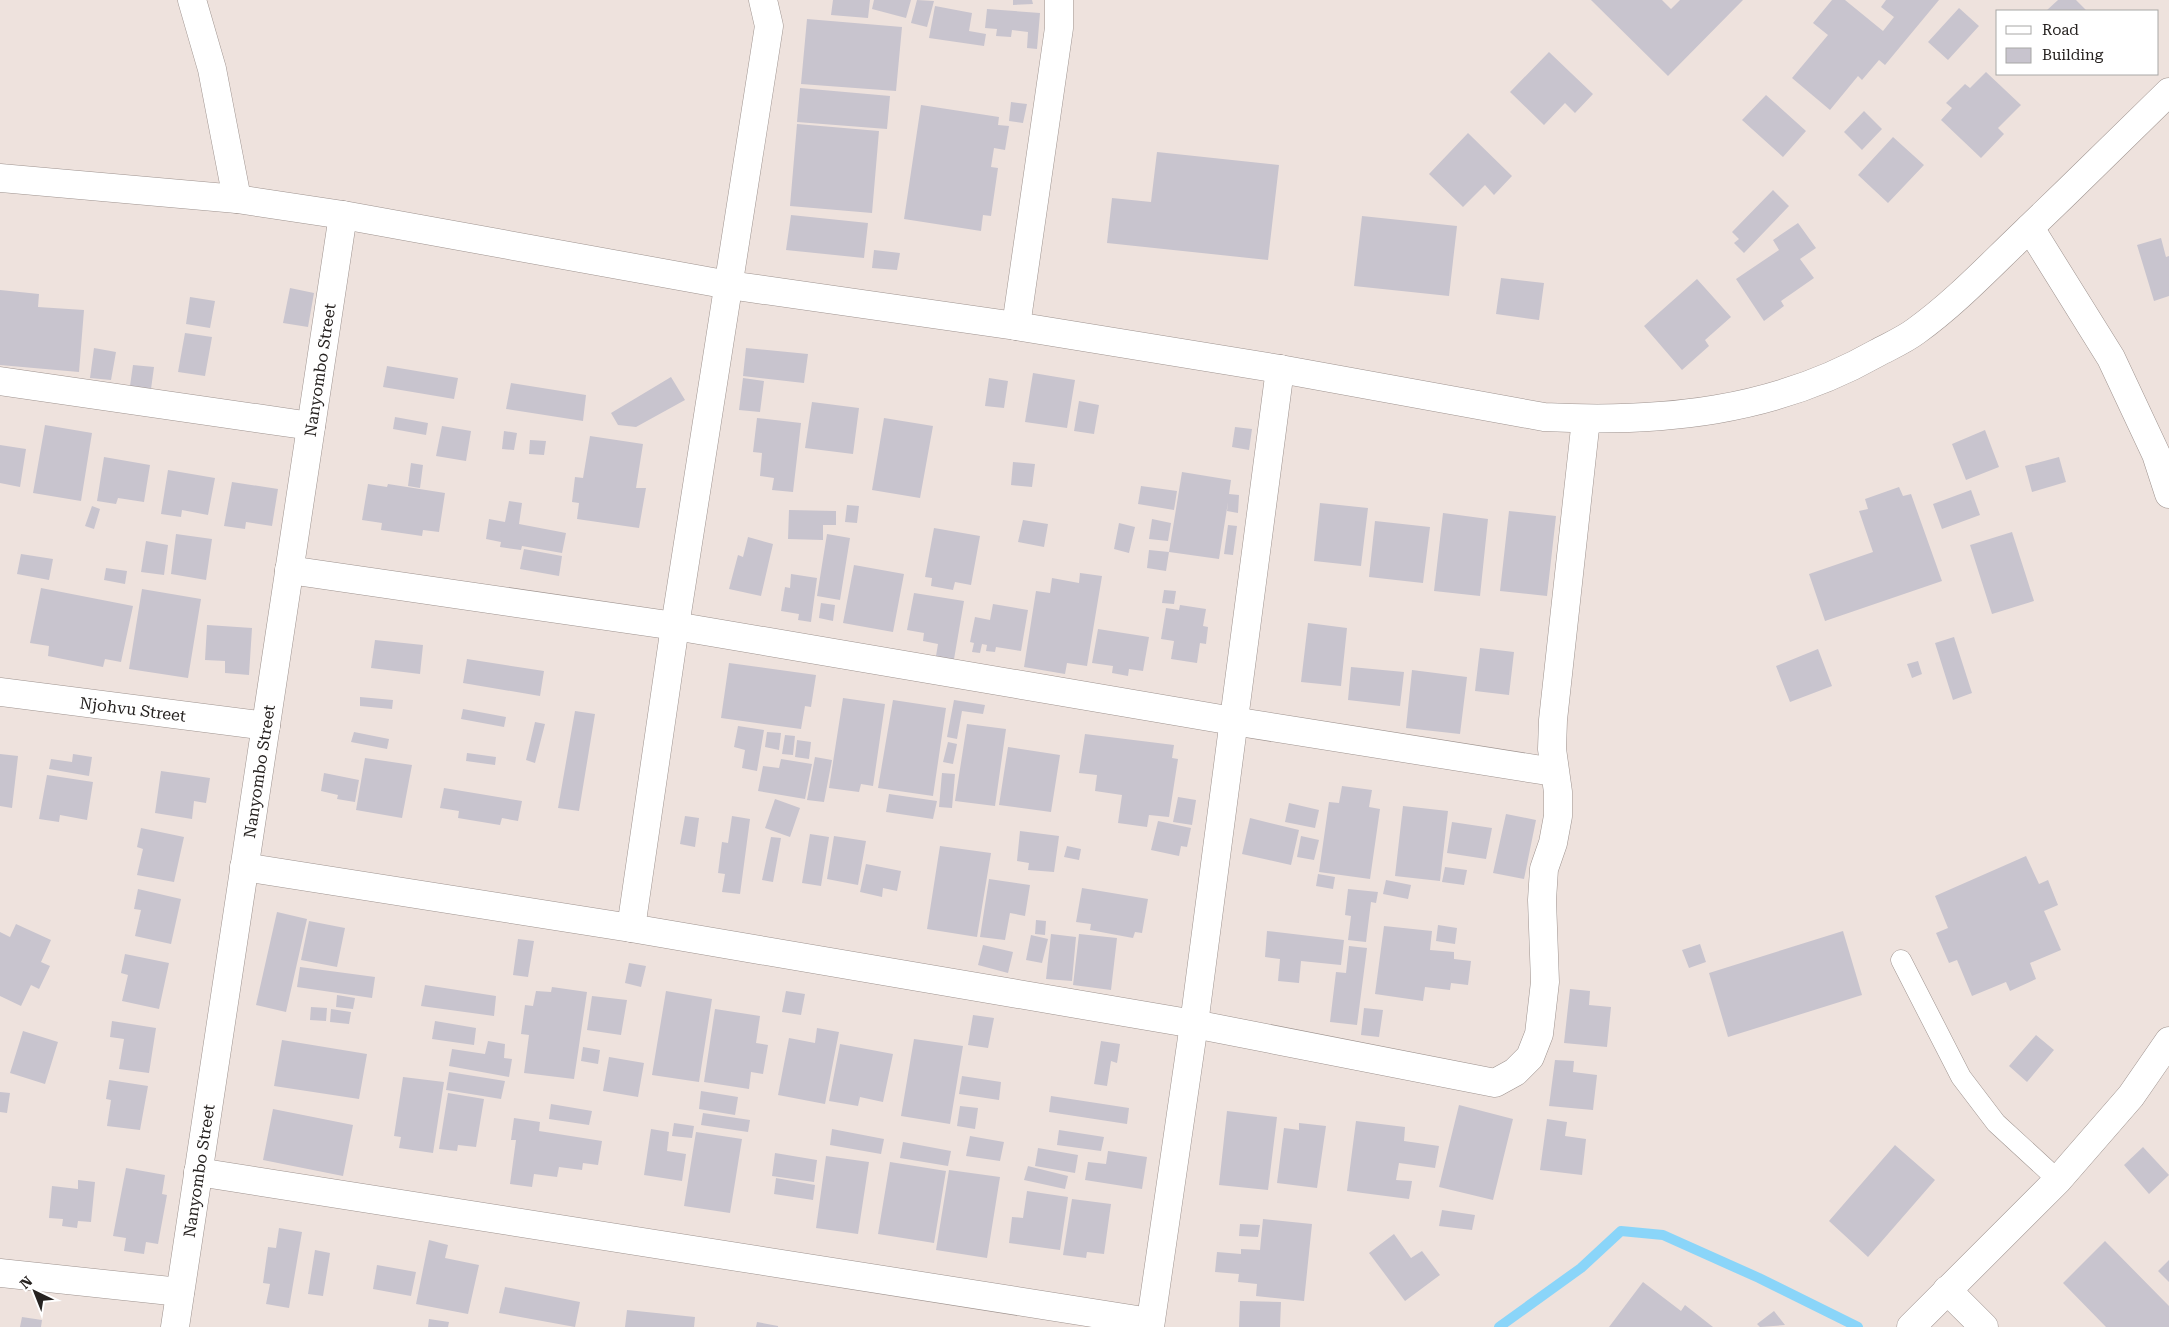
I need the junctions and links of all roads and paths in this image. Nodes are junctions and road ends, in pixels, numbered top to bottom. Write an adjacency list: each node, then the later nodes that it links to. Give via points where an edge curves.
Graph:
1 (192, 0): 6 (street, via 212,69)
2 (763, 0): 9 (street, via 769,26)
3 (1059, 0): 10 (street, via 1060,28)
4 (2169, 92): 8 (street)
5 (0, 178): 6 (street)
6 (237, 199): 7 (street)
7 (343, 215): 9 (street); 14 (street, Nanyombo Street)
8 (2030, 228): 13 (street, via 1916,331 1855,366 1798,390 1738,407 1667,417); 15 (street, via 2112,358 2156,454)
9 (729, 286): 10 (street); 17 (street)
10 (1016, 326): 11 (street)
11 (1280, 369): 13 (street, via 1544,417); 19 (street)
12 (0, 381): 14 (street)
13 (1586, 419): 21 (street, via 1553,720)
14 (311, 426): 16 (street, Nanyombo Street)
15 (2169, 494)
16 (289, 570): 17 (street); 20 (street, Nanyombo Street)
17 (675, 626): 19 (street); 23 (street)
18 (0, 692): 20 (street, Njohvu Street)
19 (1233, 721): 21 (street); 25 (street)
20 (266, 726): 22 (street, Nanyombo Street)
21 (1554, 772): 25 (street, via 1558,816 1544,869 1545,982 1539,1034 1530,1057 1515,1072 1495,1083)
22 (244, 867): 23 (street); 27 (street, Nanyombo Street)
23 (631, 928): 25 (street)
24 (1901, 960): 28 (lane, via 1961,1077 1996,1123)
25 (1194, 1024): 32 (street)
26 (2169, 1041): 28 (street, via 2131,1096)
27 (198, 1172): 31 (street, Nanyombo Street); 32 (street)
28 (2058, 1180): 30 (street)
29 (0, 1273): 31 (street)
30 (1948, 1290): 34 (street); 35 (street)
31 (180, 1292): 33 (street, Nanyombo Street)
32 (1150, 1324)
33 (175, 1327)
34 (1911, 1327)
35 (1984, 1327)

